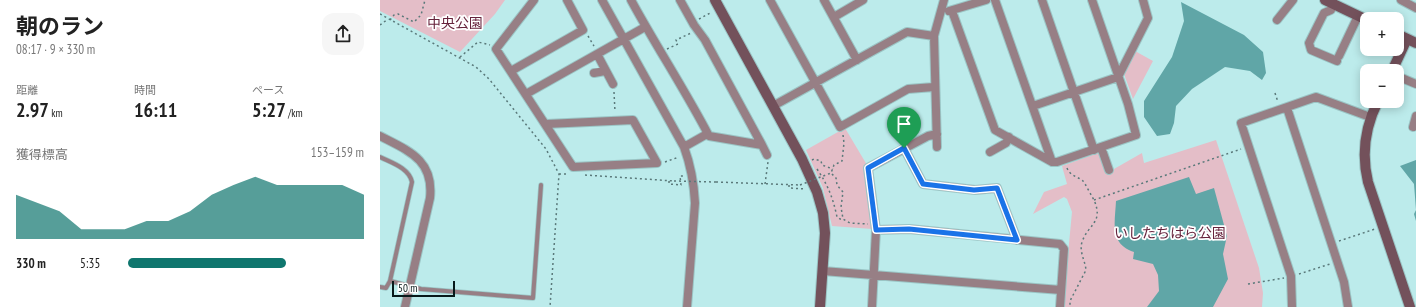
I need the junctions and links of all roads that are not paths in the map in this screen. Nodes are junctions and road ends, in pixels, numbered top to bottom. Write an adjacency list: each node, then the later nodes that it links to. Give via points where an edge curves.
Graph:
1 (534, 0): 33 (street, via 496,49)
2 (567, 0): 33 (street, via 583,30)
3 (602, 0): 28 (street)
4 (631, 0): 26 (street)
5 (680, 0): 56 (street, via 697,30 706,40)
6 (714, 0): 44 (street)
7 (770, 0): 38 (street)
8 (824, 0): 22 (street)
9 (863, 0): 22 (street)
10 (944, 0): 20 (street)
11 (986, 0): 21 (street)
12 (995, 0): 45 (street)
13 (1042, 0): 42 (street)
14 (1092, 0): 36 (street)
15 (1142, 0): 36 (street, via 1148,18)
16 (1293, 0): 24 (street)
17 (1401, 0): 19 (street)
18 (1329, 2): 23 (street); 25 (street, via 1331,10 1324,13 1309,43 1309,53 1338,58)
19 (1416, 8)
20 (941, 10): 21 (street); 27 (street)
21 (952, 11): 55 (street, via 995,130)
22 (834, 17): 31 (street)
23 (1360, 17)
24 (1277, 20)
25 (1360, 23)
26 (646, 27): 28 (street); 52 (street)
27 (934, 36): 31 (street, via 907,32); 41 (street)
28 (624, 39): 30 (street); 57 (street)
29 (1411, 41): 32 (street)
30 (597, 54): 34 (street); 43 (street)
31 (857, 60): 38 (street)
32 (1396, 64)
33 (511, 71): 43 (street)
34 (605, 71): 35 (street); 39 (street)
35 (594, 73)
36 (1118, 77): 42 (street); 60 (street, via 1136,135)
37 (1404, 79): 40 (street)
38 (816, 83): 41 (street, via 840,127 908,90); 44 (street)
39 (613, 84)
40 (1416, 84)
41 (934, 87): 53 (street)
42 (1074, 92): 45 (street); 60 (street)
43 (526, 94): 50 (street)
44 (773, 106): 69 (street, via 808,170 817,192 825,233)
45 (1033, 106): 64 (street)
46 (1287, 108): 49 (street, via 1316,97); 80 (street, via 1241,123 1291,276); 81 (street, via 1338,262)
47 (1374, 108): 49 (street)
48 (1413, 115): 51 (street)
49 (1370, 117): 82 (street, via 1364,153 1366,175)
50 (546, 124): 50 (street, via 573,167 657,163 634,120)
51 (1414, 127)
52 (707, 134): 56 (street); 57 (street)
53 (937, 134): 58 (street); 59 (street)
54 (380, 136): 72 (street, via 417,156 424,166 431,186)
55 (1009, 138): 61 (street); 64 (street)
56 (762, 145): 62 (street)
57 (684, 147): 77 (street, via 692,172 695,203)
58 (937, 147)
59 (904, 148): 67 (street, via 868,168); 68 (street, via 923,184 974,190 997,188)
60 (1098, 148): 64 (street); 65 (street)
61 (990, 152)
62 (768, 155)
63 (380, 157): 71 (lane, via 407,171 412,182)
64 (1052, 162)
65 (1109, 170)
66 (541, 185): 72 (lane, via 533,298)
67 (876, 227): 68 (street); 70 (street)
68 (1017, 240): 74 (street, via 1060,244 1064,249)
69 (823, 271): 70 (street); 78 (street)
70 (874, 275): 74 (street); 79 (street)
71 (390, 281): 72 (lane); 73 (lane, via 386,288)
72 (409, 286): 76 (street)
73 (380, 287)
74 (1061, 290): 75 (street)
75 (1060, 306)
76 (404, 307)
77 (687, 307)
78 (820, 307)
79 (872, 307)
80 (1292, 307)
81 (1348, 307)
82 (1410, 307)

